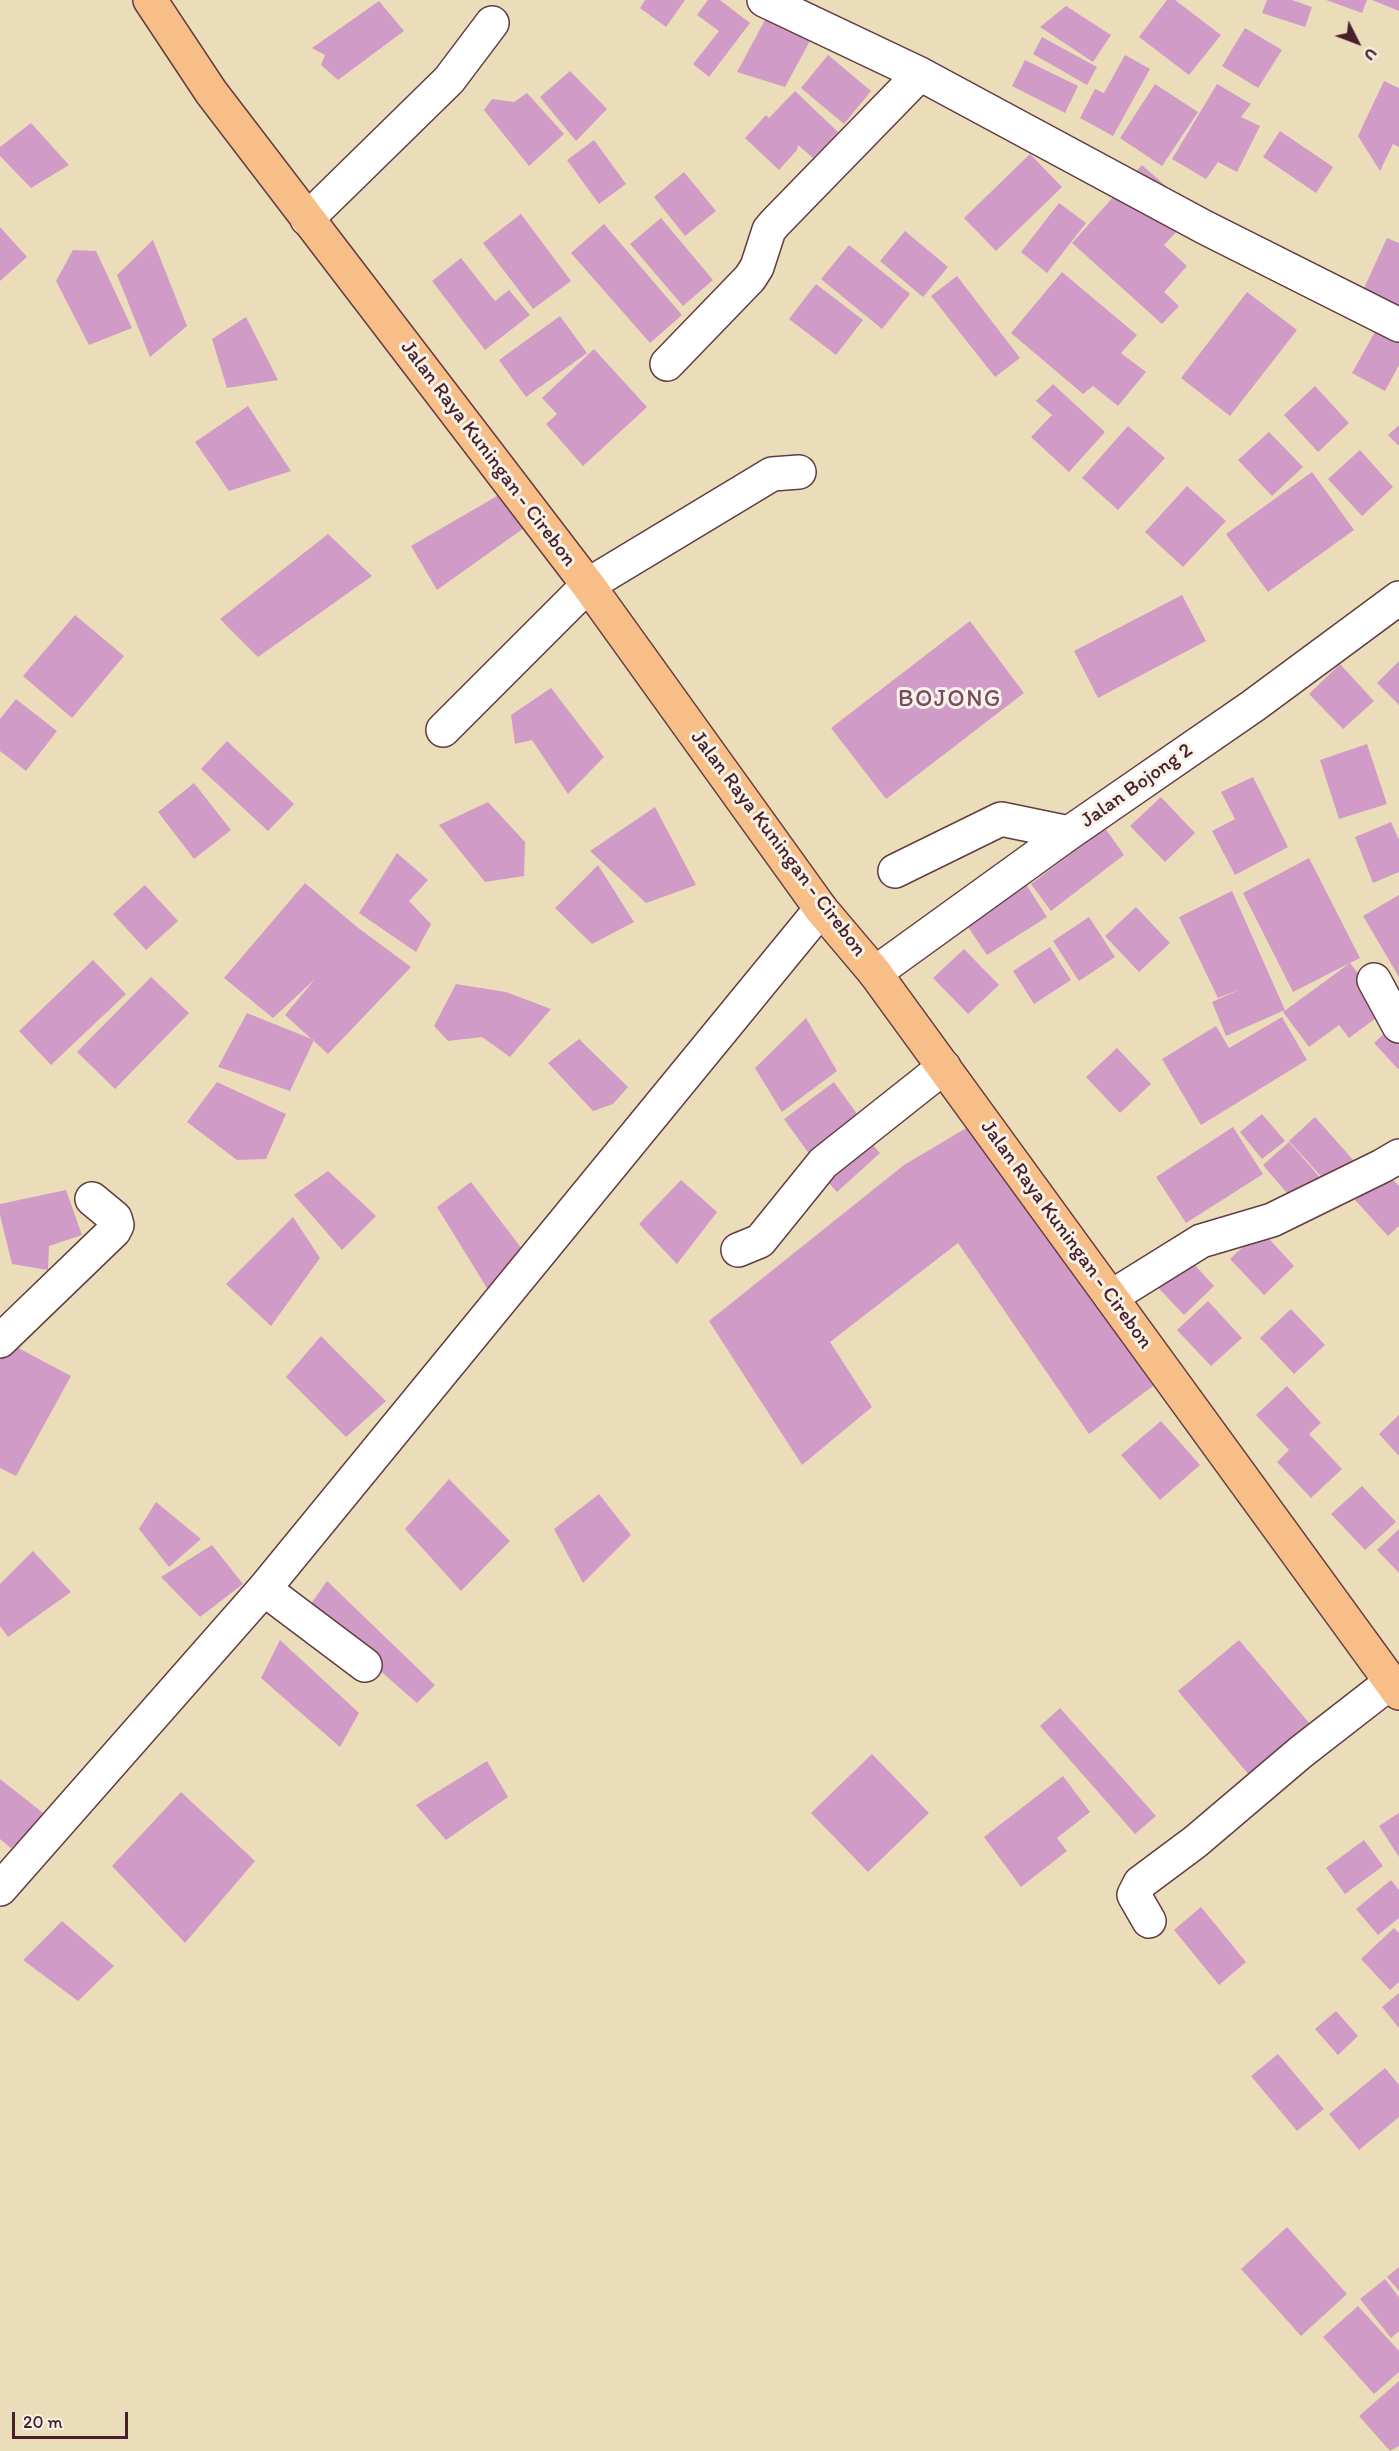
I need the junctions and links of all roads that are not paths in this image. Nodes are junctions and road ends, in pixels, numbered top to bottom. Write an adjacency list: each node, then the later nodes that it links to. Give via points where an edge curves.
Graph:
1 (150, 0): 5 (highway, Jalan Raya Kuningan - Cirebon, via 211,92)
2 (764, 0): 4 (street)
3 (492, 23): 5 (street, via 449,80)
4 (920, 74): 6 (street, via 1204,227); 7 (street, via 775,223 750,278)
5 (307, 219): 9 (highway, Jalan Raya Kuningan - Cirebon)
6 (1399, 325)
7 (667, 364)
8 (800, 472): 9 (street, via 772,474)
9 (588, 585): 11 (street); 14 (highway, Jalan Raya Kuningan - Cirebon)
10 (1399, 598): 12 (street, Jalan Bojong 2, via 1253,706)
11 (443, 730)
12 (1069, 833): 13 (street, via 1001,819); 15 (street, Jalan Bojong 2)
13 (895, 872)
14 (821, 909): 15 (highway, Jalan Raya Kuningan - Cirebon); 24 (street)
15 (875, 973): 18 (highway, Jalan Raya Kuningan - Cirebon)
16 (1374, 980): 17 (street)
17 (1399, 1026)
18 (944, 1067): 21 (street, via 823,1163 760,1241); 22 (highway, Jalan Raya Kuningan - Cirebon)
19 (1399, 1156): 22 (street, via 1272,1221 1201,1241)
20 (92, 1199): 23 (street, via 115,1218 114,1231)
21 (738, 1250)
22 (1111, 1297): 26 (highway, Jalan Raya Kuningan - Cirebon)
23 (0, 1341)
24 (264, 1589): 25 (street); 27 (street)
25 (364, 1665)
26 (1395, 1688): 28 (street, via 1301,1752 1140,1883 1134,1895)
27 (0, 1889)
28 (1149, 1921)

